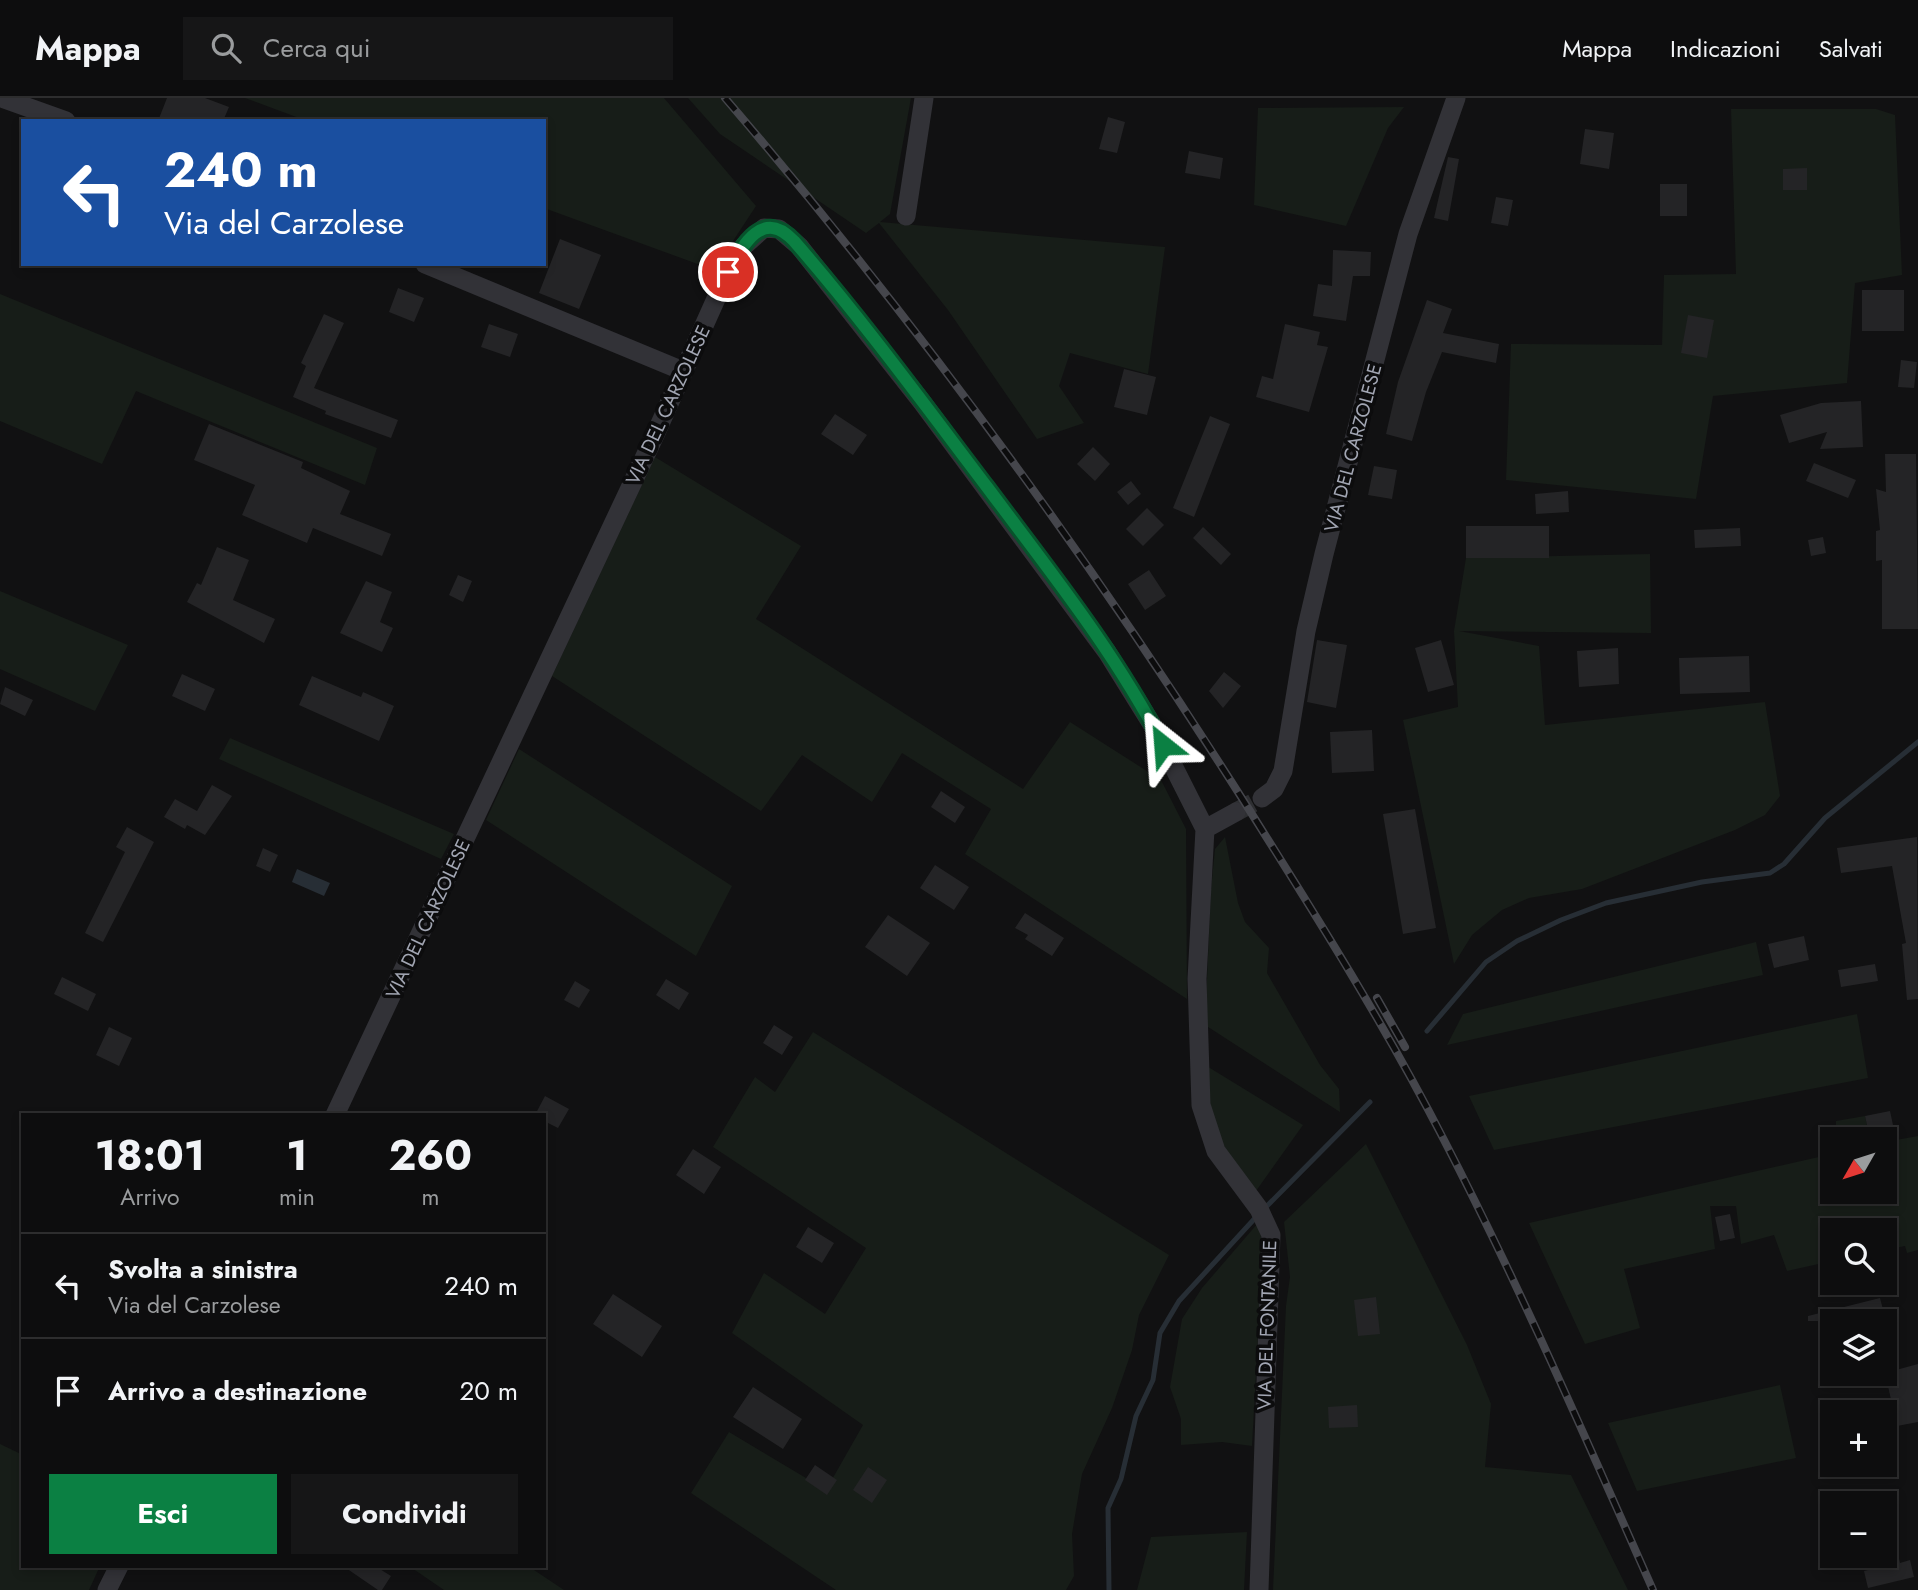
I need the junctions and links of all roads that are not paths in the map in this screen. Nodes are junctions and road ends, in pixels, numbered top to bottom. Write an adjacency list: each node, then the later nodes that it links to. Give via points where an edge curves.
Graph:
1 (2, 98): 4 (street)
2 (924, 98): 5 (street)
3 (1456, 98): 8 (street, VIA DEL CARZOLESE, via 1408,234 1324,554 1283,771)
4 (60, 119)
5 (906, 216)
6 (430, 266): 7 (street)
7 (683, 372): 10 (street, VIA DEL CARZOLESE, via 744,246 764,228 784,232 894,366 1091,628 1144,710); 11 (street, VIA DEL CARZOLESE)
8 (1262, 798)
9 (1236, 812): 10 (street)
10 (1205, 829): 14 (street, VIA DEL FONTANILE, via 1197,979 1199,1095 1210,1139 1270,1229)
11 (336, 1113)
12 (118, 1568): 13 (street)
13 (107, 1590)
14 (1259, 1590)

